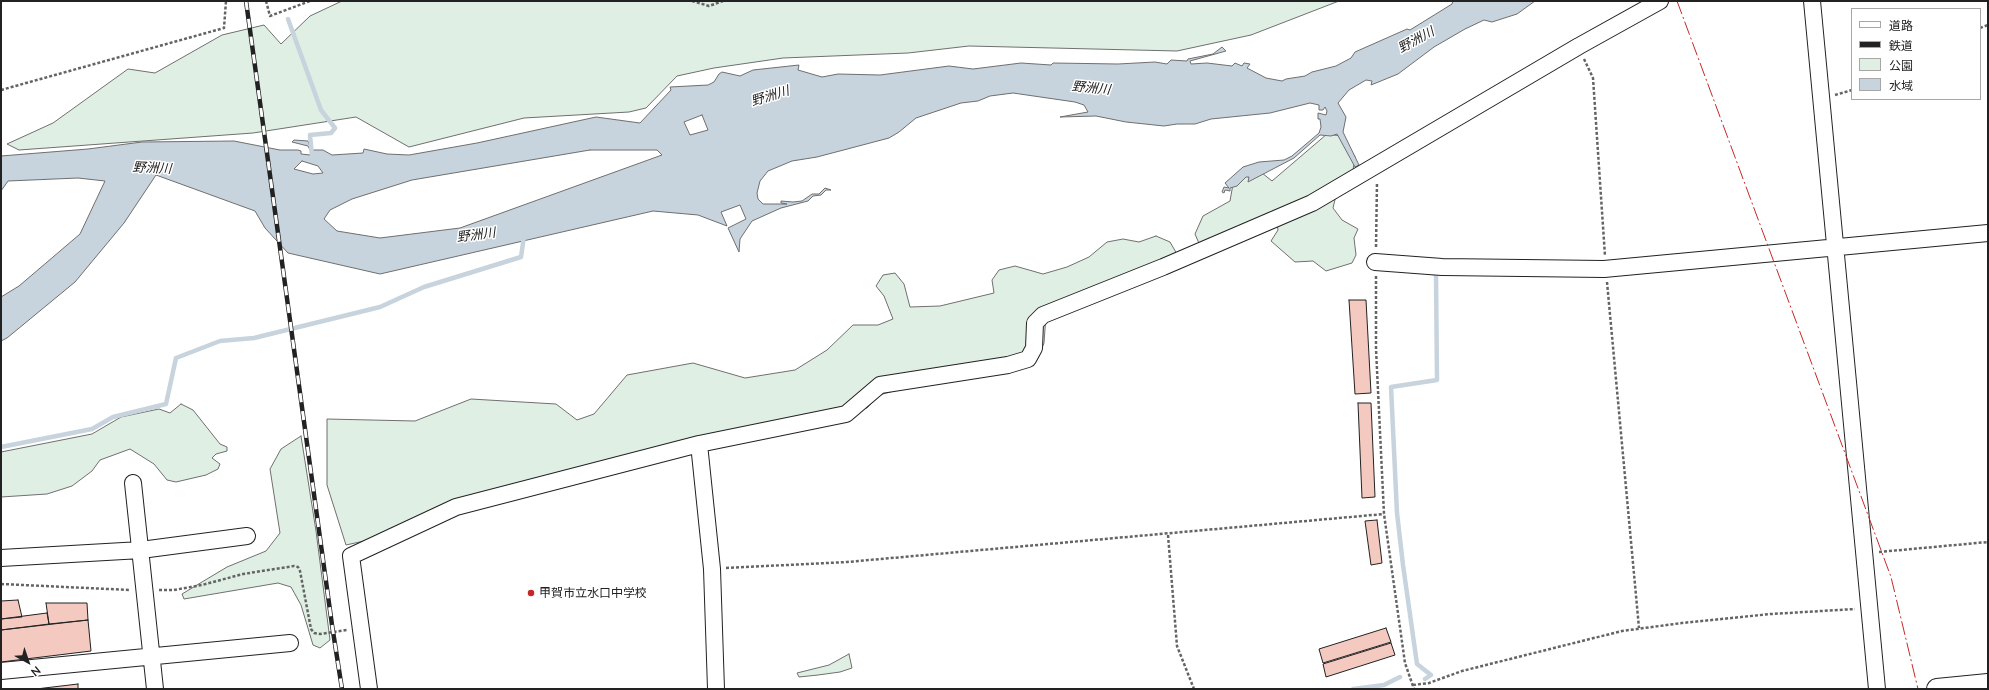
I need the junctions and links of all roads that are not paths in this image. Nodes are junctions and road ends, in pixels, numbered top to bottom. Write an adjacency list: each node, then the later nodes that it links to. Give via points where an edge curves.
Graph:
1 (1660, 1): 6 (street, via 1312,203 1043,315 1035,323 1034,348 1028,359 1008,365 880,385 846,414)
2 (1812, 1): 4 (street)
3 (1988, 233): 4 (street)
4 (1835, 247): 5 (street, via 1606,269 1442,267); 18 (street)
5 (1375, 262)
6 (698, 444): 16 (street, via 456,507 351,556); 17 (street, via 712,569)
7 (133, 483): 9 (street)
8 (247, 536): 9 (street)
9 (141, 550): 10 (street); 12 (street)
10 (1, 558)
11 (290, 643): 12 (street)
12 (152, 656): 13 (street); 15 (street)
13 (1, 671)
14 (1988, 684): 19 (main road)
15 (155, 689)
16 (369, 689)
17 (716, 689)
18 (1876, 689)
19 (1937, 689)

